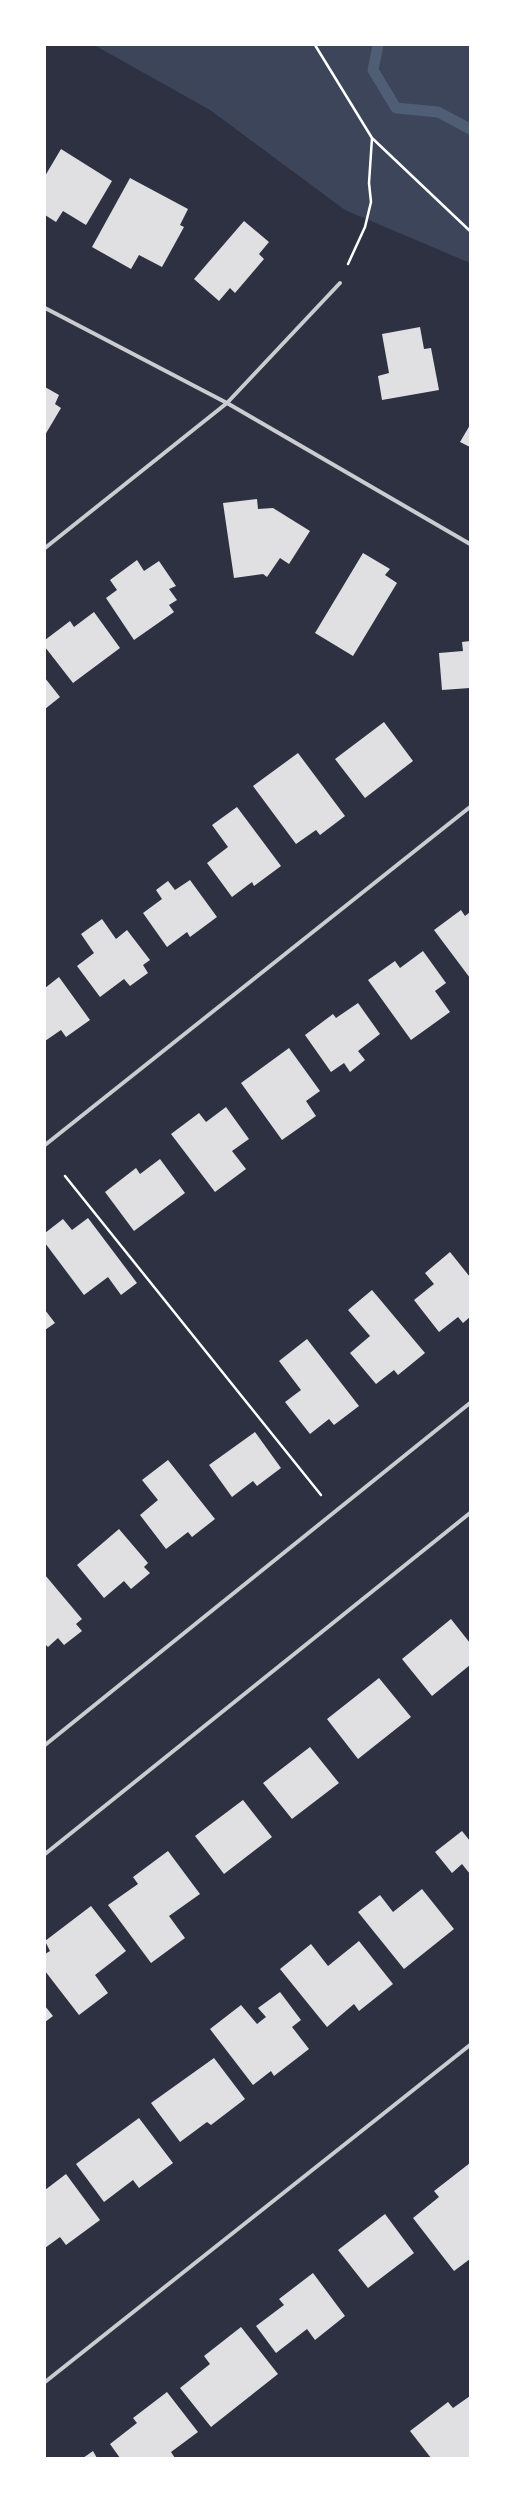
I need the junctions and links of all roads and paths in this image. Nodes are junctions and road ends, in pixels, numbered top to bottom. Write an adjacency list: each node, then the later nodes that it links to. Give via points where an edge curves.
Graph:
1 (315, 45): 2 (path)
2 (372, 138): 3 (path); 4 (path, via 369,184 371,202 365,227)
3 (470, 231)
4 (340, 283): 6 (street)
5 (45, 308): 6 (street)
6 (227, 403): 7 (street); 8 (street)
7 (470, 544)
8 (45, 548)
9 (470, 806): 10 (street)
10 (45, 1145)
11 (65, 1176): 13 (path)
12 (470, 1403): 13 (street)
13 (334, 1511): 15 (street)
14 (470, 1514): 16 (street)
15 (45, 1744)
16 (45, 1854)
17 (470, 2046): 18 (street)
18 (45, 2382)

